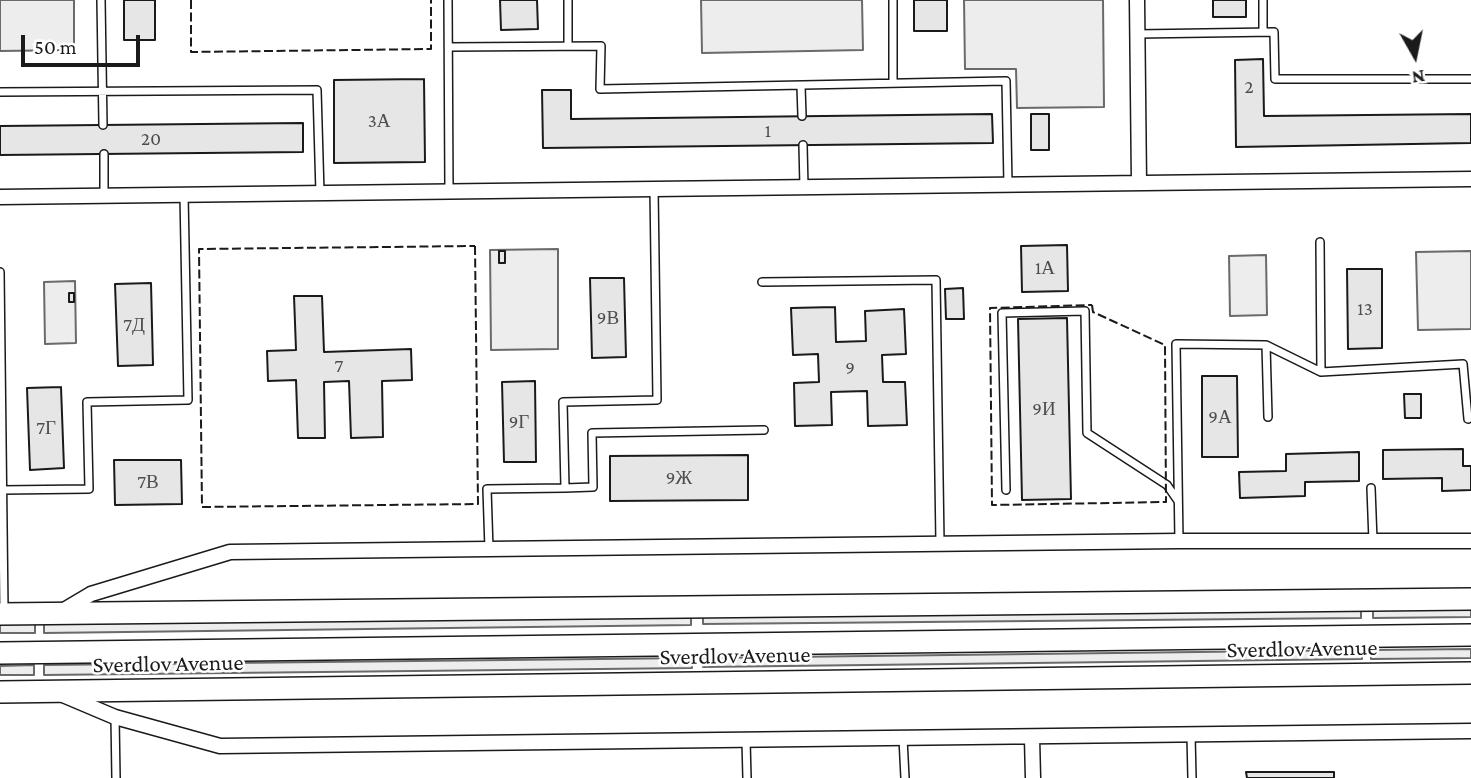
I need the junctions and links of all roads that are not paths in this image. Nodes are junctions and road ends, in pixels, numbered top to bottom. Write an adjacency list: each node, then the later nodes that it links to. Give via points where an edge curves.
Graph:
1 (102, 0): 14 (lane)
2 (448, 0): 10 (lane)
3 (568, 0): 9 (lane)
4 (893, 0): 12 (lane)
5 (1137, 0): 8 (street)
6 (1263, 0): 7 (lane)
7 (1263, 33): 8 (lane); 11 (lane, via 1274,32 1275,79)
8 (1137, 34): 21 (street)
9 (568, 46): 10 (lane); 13 (lane, via 601,46 600,89)
10 (449, 47): 25 (lane)
11 (1471, 79)
12 (893, 83): 13 (lane); 22 (lane, via 1006,81)
13 (801, 86): 16 (lane)
14 (101, 91): 15 (lane); 17 (lane); 26 (lane, via 317,90)
15 (0, 92)
16 (802, 116)
17 (103, 125)
18 (803, 145): 23 (lane)
19 (104, 154): 28 (lane)
20 (1471, 180): 21 (street)
21 (1139, 183): 22 (street)
22 (1008, 185): 23 (street)
23 (804, 187): 24 (street)
24 (654, 189): 25 (street); 40 (lane, via 657,400 563,402)
25 (449, 191): 26 (street)
26 (320, 193): 27 (street)
27 (184, 194): 28 (street); 42 (lane, via 188,400 87,402 89,489)
28 (104, 195): 29 (street)
29 (0, 197)
30 (1320, 242): 36 (lane)
31 (0, 271): 42 (lane)
32 (762, 282): 48 (lane, via 936,280)
33 (1266, 345): 36 (lane); 37 (lane); 44 (lane, via 1176,344)
34 (1471, 358): 35 (lane)
35 (1463, 364): 36 (lane); 38 (lane)
36 (1321, 372)
37 (1268, 417)
38 (1468, 419)
39 (764, 430): 40 (lane, via 592,433 593,487)
40 (565, 488): 49 (lane, via 487,489)
41 (1371, 488): 46 (lane)
42 (2, 490): 51 (lane)
43 (1006, 490): 44 (lane, via 1002,313 1085,311 1087,433 1167,485)
44 (1178, 501): 45 (lane)
45 (1179, 541): 46 (street); 48 (street)
46 (1373, 541): 47 (street)
47 (1471, 541)
48 (940, 544): 49 (street)
49 (489, 549): 52 (street, via 230,552 91,594)
50 (1471, 598): 52 (main road)
51 (2, 614): 52 (main road)
52 (58, 614)
53 (1471, 635): 54 (main road, Sverdlov Avenue)
54 (0, 653)
55 (1471, 673): 57 (main road, Sverdlov Avenue)
56 (0, 692): 57 (main road, Sverdlov Avenue)
57 (55, 692): 58 (street)
58 (115, 717): 63 (street, via 220,746); 64 (lane)
59 (1471, 731): 60 (street)
60 (1191, 735): 62 (street); 68 (lane)
61 (903, 738): 62 (street); 63 (street); 66 (lane)
62 (1032, 738): 67 (street)
63 (746, 740): 65 (lane)
64 (116, 778)
65 (747, 778)
66 (905, 778)
67 (1032, 778)
68 (1192, 778)

